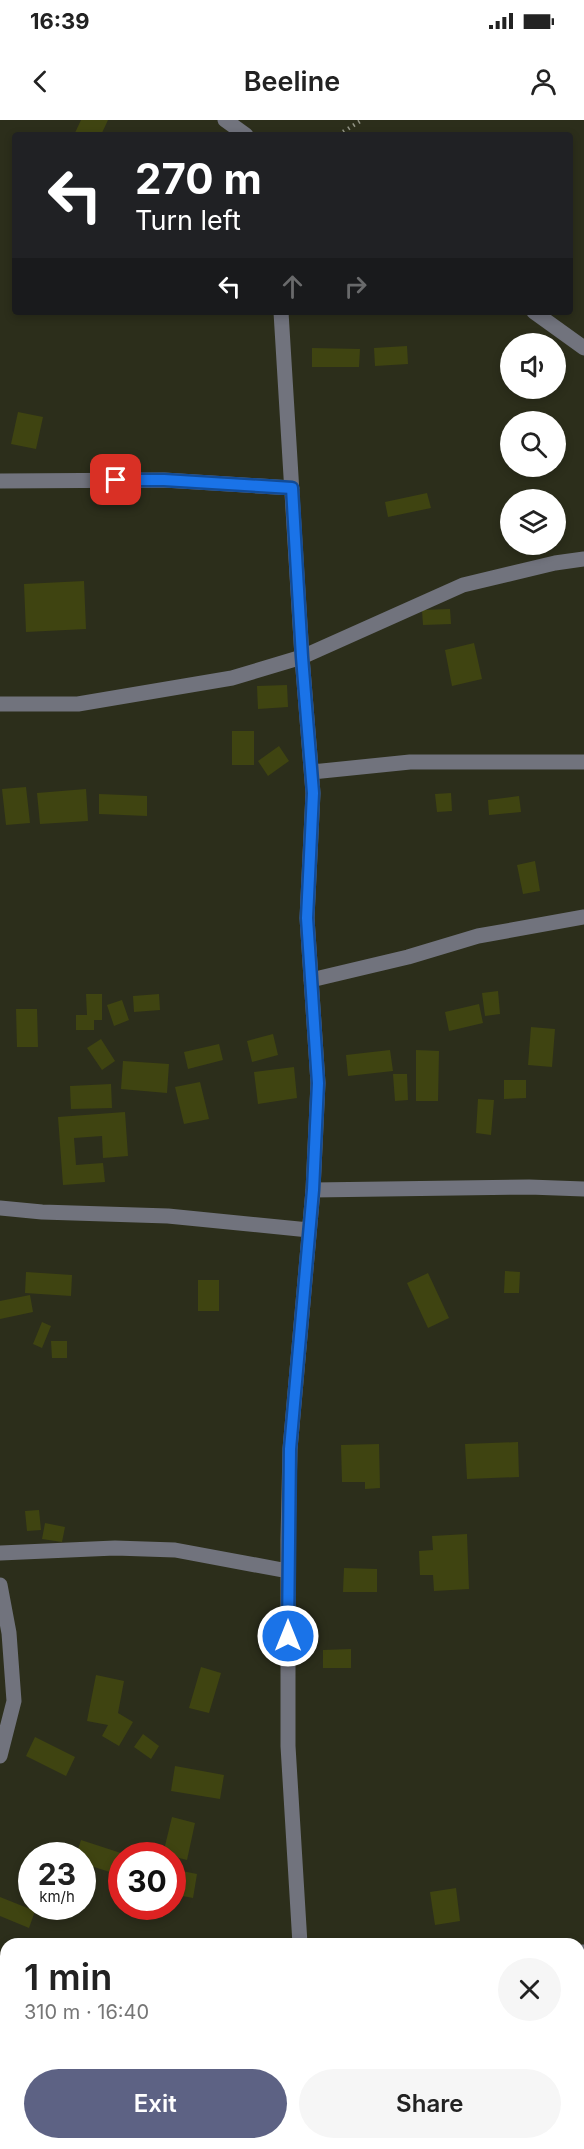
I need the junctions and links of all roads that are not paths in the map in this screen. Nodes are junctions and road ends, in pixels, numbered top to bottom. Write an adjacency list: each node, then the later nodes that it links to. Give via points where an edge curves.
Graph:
1 (225, 120): 2 (street)
2 (242, 132)
3 (280, 315): 7 (street)
4 (538, 315): 5 (street)
5 (584, 348)
6 (0, 481): 7 (street, via 164,480)
7 (292, 488): 9 (street)
8 (584, 559): 9 (street, via 463,585)
9 (302, 657): 10 (street, via 232,678 78,704); 12 (street)
10 (0, 704)
11 (584, 762): 12 (street, via 410,762)
12 (312, 772): 14 (street, via 307,918)
13 (584, 917): 14 (street, via 478,936)
14 (311, 980): 16 (street, via 318,1083)
15 (584, 1189): 16 (street)
16 (313, 1190): 18 (street)
17 (0, 1208): 18 (street, via 168,1216)
18 (309, 1230): 20 (street, via 290,1449)
19 (0, 1553): 20 (street, via 115,1548 175,1550)
20 (288, 1571): 23 (street, via 288,1746)
21 (0, 1586): 22 (street, via 9,1633 14,1701)
22 (0, 1756)
23 (300, 1938)

